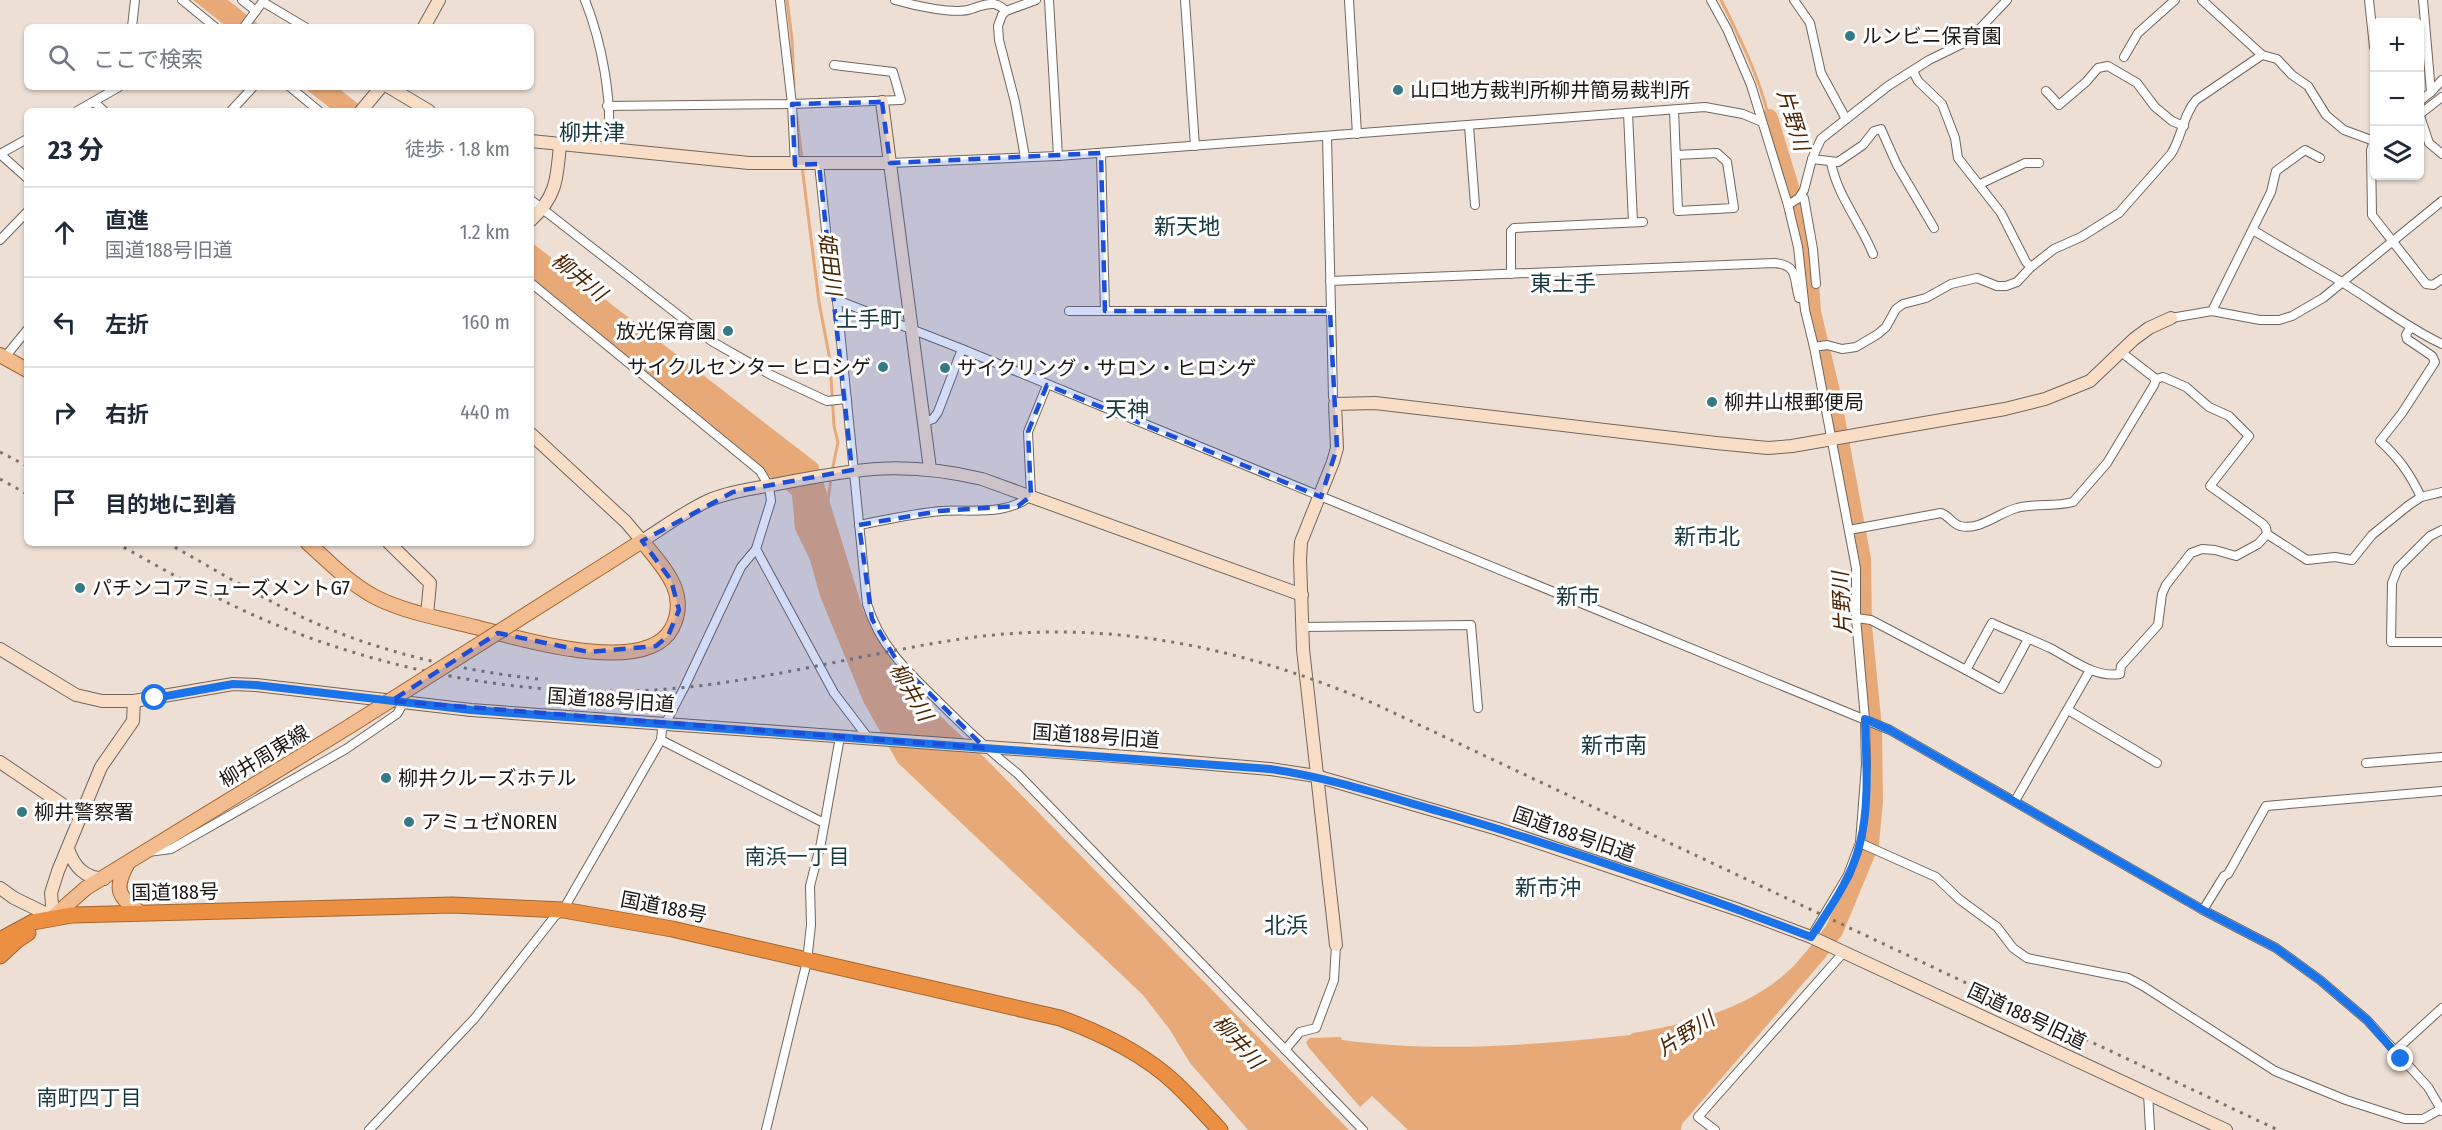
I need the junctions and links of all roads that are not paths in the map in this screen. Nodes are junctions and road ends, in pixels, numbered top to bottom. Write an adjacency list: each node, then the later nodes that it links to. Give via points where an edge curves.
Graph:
1 (135, 0): 24 (street)
2 (182, 0): 25 (street)
3 (242, 0): 21 (street)
4 (439, 0): 28 (street)
5 (585, 0): 47 (street, via 598,40)
6 (780, 0): 46 (street)
7 (895, 0): 20 (street, via 956,10 996,4)
8 (1036, 0): 20 (street)
9 (1048, 0): 74 (street)
10 (1185, 0): 68 (street)
11 (1349, 0): 62 (street)
12 (1711, 0): 58 (street, via 1743,66)
13 (1794, 0): 57 (street, via 1810,23 1821,73)
14 (2175, 0): 30 (street, via 2138,33)
15 (2202, 0): 29 (street)
16 (2368, 0): 22 (street)
17 (2423, 0): 23 (street)
18 (263, 1): 21 (street); 27 (street)
19 (2005, 1): 32 (street, via 1968,41)
20 (1006, 11): 75 (street, via 999,22 999,40)
21 (254, 14): 26 (street)
22 (2370, 18)
23 (2423, 18)
24 (132, 24)
25 (211, 24)
26 (246, 24)
27 (300, 24)
28 (426, 24)
29 (2262, 55): 60 (street, via 2196,100 2188,109); 64 (street, via 2277,59 2308,86 2326,115 2344,130)
30 (2124, 57)
31 (834, 65): 45 (street, via 893,72 901,100)
32 (1913, 71): 57 (street); 85 (street, via 1942,104 1958,158)
33 (2424, 71): 41 (street)
34 (2442, 80): 41 (street)
35 (113, 90): 44 (street)
36 (250, 90): 50 (street)
37 (294, 90): 51 (street)
38 (378, 90): 52 (street)
39 (394, 90): 53 (street)
40 (2046, 91): 60 (street, via 2059,105 2098,68 2108,66 2137,83 2155,107)
41 (2431, 92): 43 (street)
42 (2442, 97): 55 (street)
43 (2424, 98)
44 (94, 102): 48 (street); 49 (street)
45 (882, 102): 46 (street); 78 (street)
46 (792, 104): 47 (street); 82 (street)
47 (607, 106): 69 (street)
48 (83, 108)
49 (101, 108)
50 (234, 108)
51 (315, 108)
52 (363, 108)
53 (424, 108)
54 (1674, 110): 56 (street); 58 (street, via 1725,109); 73 (street)
55 (2424, 112)
56 (1628, 113): 59 (street); 93 (street)
57 (1846, 119): 77 (street, via 1821,139)
58 (1762, 122): 86 (street)
59 (1469, 126): 62 (street); 89 (street)
60 (2184, 126): 100 (street, via 2171,154 2119,213 2054,249)
61 (2424, 126): 72 (street, via 2429,143)
62 (1357, 134): 63 (street)
63 (1327, 136): 68 (street); 103 (street)
64 (2370, 140)
65 (24, 141): 71 (street)
66 (534, 141): 67 (street)
67 (560, 144): 69 (street); 90 (street, via 555,184)
68 (1195, 146): 70 (street)
69 (608, 147): 82 (street)
70 (1101, 153): 74 (street); 110 (street)
71 (0, 154): 83 (street)
72 (2442, 154)
73 (1676, 155): 73 (street, via 1678,211 1734,208 1727,162 1717,153)
74 (1058, 156): 75 (street)
75 (1025, 157): 78 (street)
76 (2320, 158): 96 (street, via 2305,150 2276,171)
77 (1812, 159): 79 (street); 86 (street)
78 (890, 163): 81 (street); 115 (street)
79 (1831, 163): 95 (street, via 1857,150 1874,131 1881,129); 99 (street, via 1841,196 1864,231)
80 (2039, 163): 85 (street, via 2025,163)
81 (819, 164): 82 (street); 107 (street)
82 (800, 165)
83 (24, 175)
84 (2372, 180): 98 (street, via 2372,214)
85 (1980, 184): 100 (street)
86 (1795, 200): 105 (street, via 1804,198); 108 (street)
87 (2442, 201): 98 (street)
88 (534, 202): 90 (street)
89 (1475, 205)
90 (543, 210): 92 (street); 125 (street, via 713,342 827,401)
91 (24, 215): 97 (street)
92 (534, 218)
93 (1633, 222): 94 (street); 101 (street, via 1514,228)
94 (1643, 222)
95 (1934, 228)
96 (2253, 230): 104 (street); 112 (street)
97 (0, 240)
98 (2391, 241): 102 (street, via 2426,285); 104 (street)
99 (1873, 254)
100 (2031, 267): 118 (street, via 2017,282 2006,286 1977,278 1903,304 1886,327 1856,347 1842,350)
101 (1511, 274): 103 (street); 108 (street, via 1787,264 1793,269 1799,297)
102 (2442, 279)
103 (1330, 281): 111 (street)
104 (2342, 282): 112 (street, via 2305,310 2279,320); 114 (street)
105 (1816, 284)
106 (534, 285): 132 (street)
107 (837, 300): 115 (street); 125 (street)
108 (1804, 302): 118 (street)
109 (1069, 311): 110 (street)
110 (1105, 311): 111 (street)
111 (1330, 311): 126 (street)
112 (2212, 311): 113 (street)
113 (2171, 318): 120 (street, via 2149,328)
114 (2410, 328): 117 (street); 136 (street, via 2407,339 2435,362 2380,441 2399,458)
115 (913, 329): 119 (street); 127 (street)
116 (24, 333): 121 (street)
117 (2442, 344)
118 (1820, 346): 129 (street)
119 (962, 349): 124 (street); 127 (street, via 938,412)
120 (2121, 352): 123 (street); 129 (street, via 2090,381 2045,399)
121 (3, 356): 122 (main road)
122 (24, 368)
123 (2156, 379): 138 (street, via 2107,463 2073,502 2018,508 1961,527 1941,513); 140 (street, via 2163,377 2186,387 2209,407 2229,416 2249,436 2210,486 2263,524)
124 (1047, 385): 134 (street, via 1028,432); 135 (street)
125 (845, 399): 131 (street)
126 (1335, 404): 129 (street, via 1375,403 1742,446 1792,446); 135 (street, via 1336,448)
127 (924, 422): 130 (street)
128 (534, 437): 141 (street)
129 (1832, 440): 138 (street)
130 (930, 469): 131 (street); 134 (street, via 982,479)
131 (853, 470): 132 (street); 137 (street)
132 (773, 485): 141 (street, via 709,500); 144 (street, via 770,511)
133 (2442, 492): 136 (street)
134 (1031, 496): 137 (street, via 1018,506 988,511 940,511); 145 (street)
135 (1320, 497): 145 (street, via 1301,542); 158 (street)
136 (2421, 497): 140 (street, via 2372,535 2352,560 2307,560)
137 (859, 525): 163 (street, via 872,619 897,661)
138 (1849, 530): 147 (street)
139 (2442, 530): 150 (street, via 2430,536 2398,568 2392,583 2391,642)
140 (2267, 534): 153 (street, via 2236,556 2209,549 2191,553 2166,585 2158,625 2121,666 2120,674 2110,676)
141 (642, 541): 146 (main road, via 677,594 679,610 668,636 656,646 589,652 560,649); 175 (main road, 柳井周東線, bridge)
142 (311, 546): 146 (main road, via 344,576 376,597)
143 (392, 546): 146 (street, via 430,583)
144 (756, 549): 159 (street, via 741,567); 162 (street, via 834,693)
145 (1302, 595): 148 (street)
146 (427, 615)
147 (1860, 618): 152 (street); 158 (street)
148 (1302, 627): 156 (street, via 1471,625); 168 (street)
149 (2028, 639): 152 (street, via 1992,623); 152 (street, via 2001,690); 153 (street)
150 (2442, 642)
151 (0, 649): 154 (street, 国道188号旧道, via 76,695)
152 (1966, 670)
153 (2090, 670): 157 (street)
154 (134, 701): 155 (street, 国道188号旧道, via 233,684); 171 (street, via 134,721 101,767)
155 (404, 702): 159 (street, 国道188号旧道); 175 (street, via 397,714 346,748 171,849)
156 (1478, 708)
157 (2068, 710): 166 (street); 170 (street)
158 (1867, 720): 170 (street); 173 (street)
159 (666, 723): 160 (street, 国道188号旧道); 161 (street)
160 (840, 737): 162 (street, 国道188号旧道); 172 (street)
161 (661, 740): 172 (street); 179 (street)
162 (873, 740): 163 (street, 国道188号旧道)
163 (980, 747): 168 (street, 国道188号旧道); 190 (street, via 1017,773)
164 (2442, 757): 167 (street)
165 (0, 762): 171 (street)
166 (2157, 763)
167 (2366, 764)
168 (1317, 776): 183 (street, 国道188号旧道, via 1498,829); 185 (street)
169 (2442, 791): 180 (street, via 2266,806)
170 (2014, 801): 180 (street)
171 (81, 817): 174 (street)
172 (824, 822): 188 (street, via 810,886)
173 (1862, 843): 183 (street); 193 (street, via 1936,877 1997,927 2013,948 2027,958 2128,978 2266,1066 2346,1100 2416,1120)
174 (68, 849): 177 (street, via 83,873); 182 (street, via 51,893)
175 (144, 852): 176 (main road, 柳井周東線)
176 (129, 861): 177 (main road, 柳井周東線); 181 (main road, via 120,877 120,893 123,901)
177 (104, 879): 182 (main road, 柳井周東線, via 86,888)
178 (0, 888): 182 (street)
179 (563, 910): 181 (highway, 国道188号, via 452,906); 188 (highway, 国道188号, via 672,929); 194 (street, via 475,1018)
180 (2203, 910): 191 (street, via 2276,948 2351,1006)
181 (141, 913): 182 (highway, 国道188号)
182 (53, 917): 184 (highway, 国道188号, via 33,922); 187 (highway)
183 (1814, 939): 186 (street, 国道188号旧道)
184 (0, 940)
185 (1336, 945): 190 (street, via 1334,980 1316,1028 1300,1032)
186 (1842, 951): 192 (street, 国道188号旧道); 198 (street, via 1698,1116)
187 (0, 956)
188 (807, 962): 195 (street); 196 (highway, 国道188号, via 1078,1025 1144,1059 1175,1083)
189 (2442, 1008): 191 (street)
190 (1285, 1050): 197 (street)
191 (2396, 1051): 193 (street, via 2428,1087)
192 (2148, 1093): 199 (street); 200 (street, 国道188号旧道)
193 (2441, 1110)
194 (369, 1130)
195 (766, 1130)
196 (1220, 1130)
197 (1363, 1130)
198 (1715, 1130)
199 (2150, 1130)
200 (2226, 1130)

